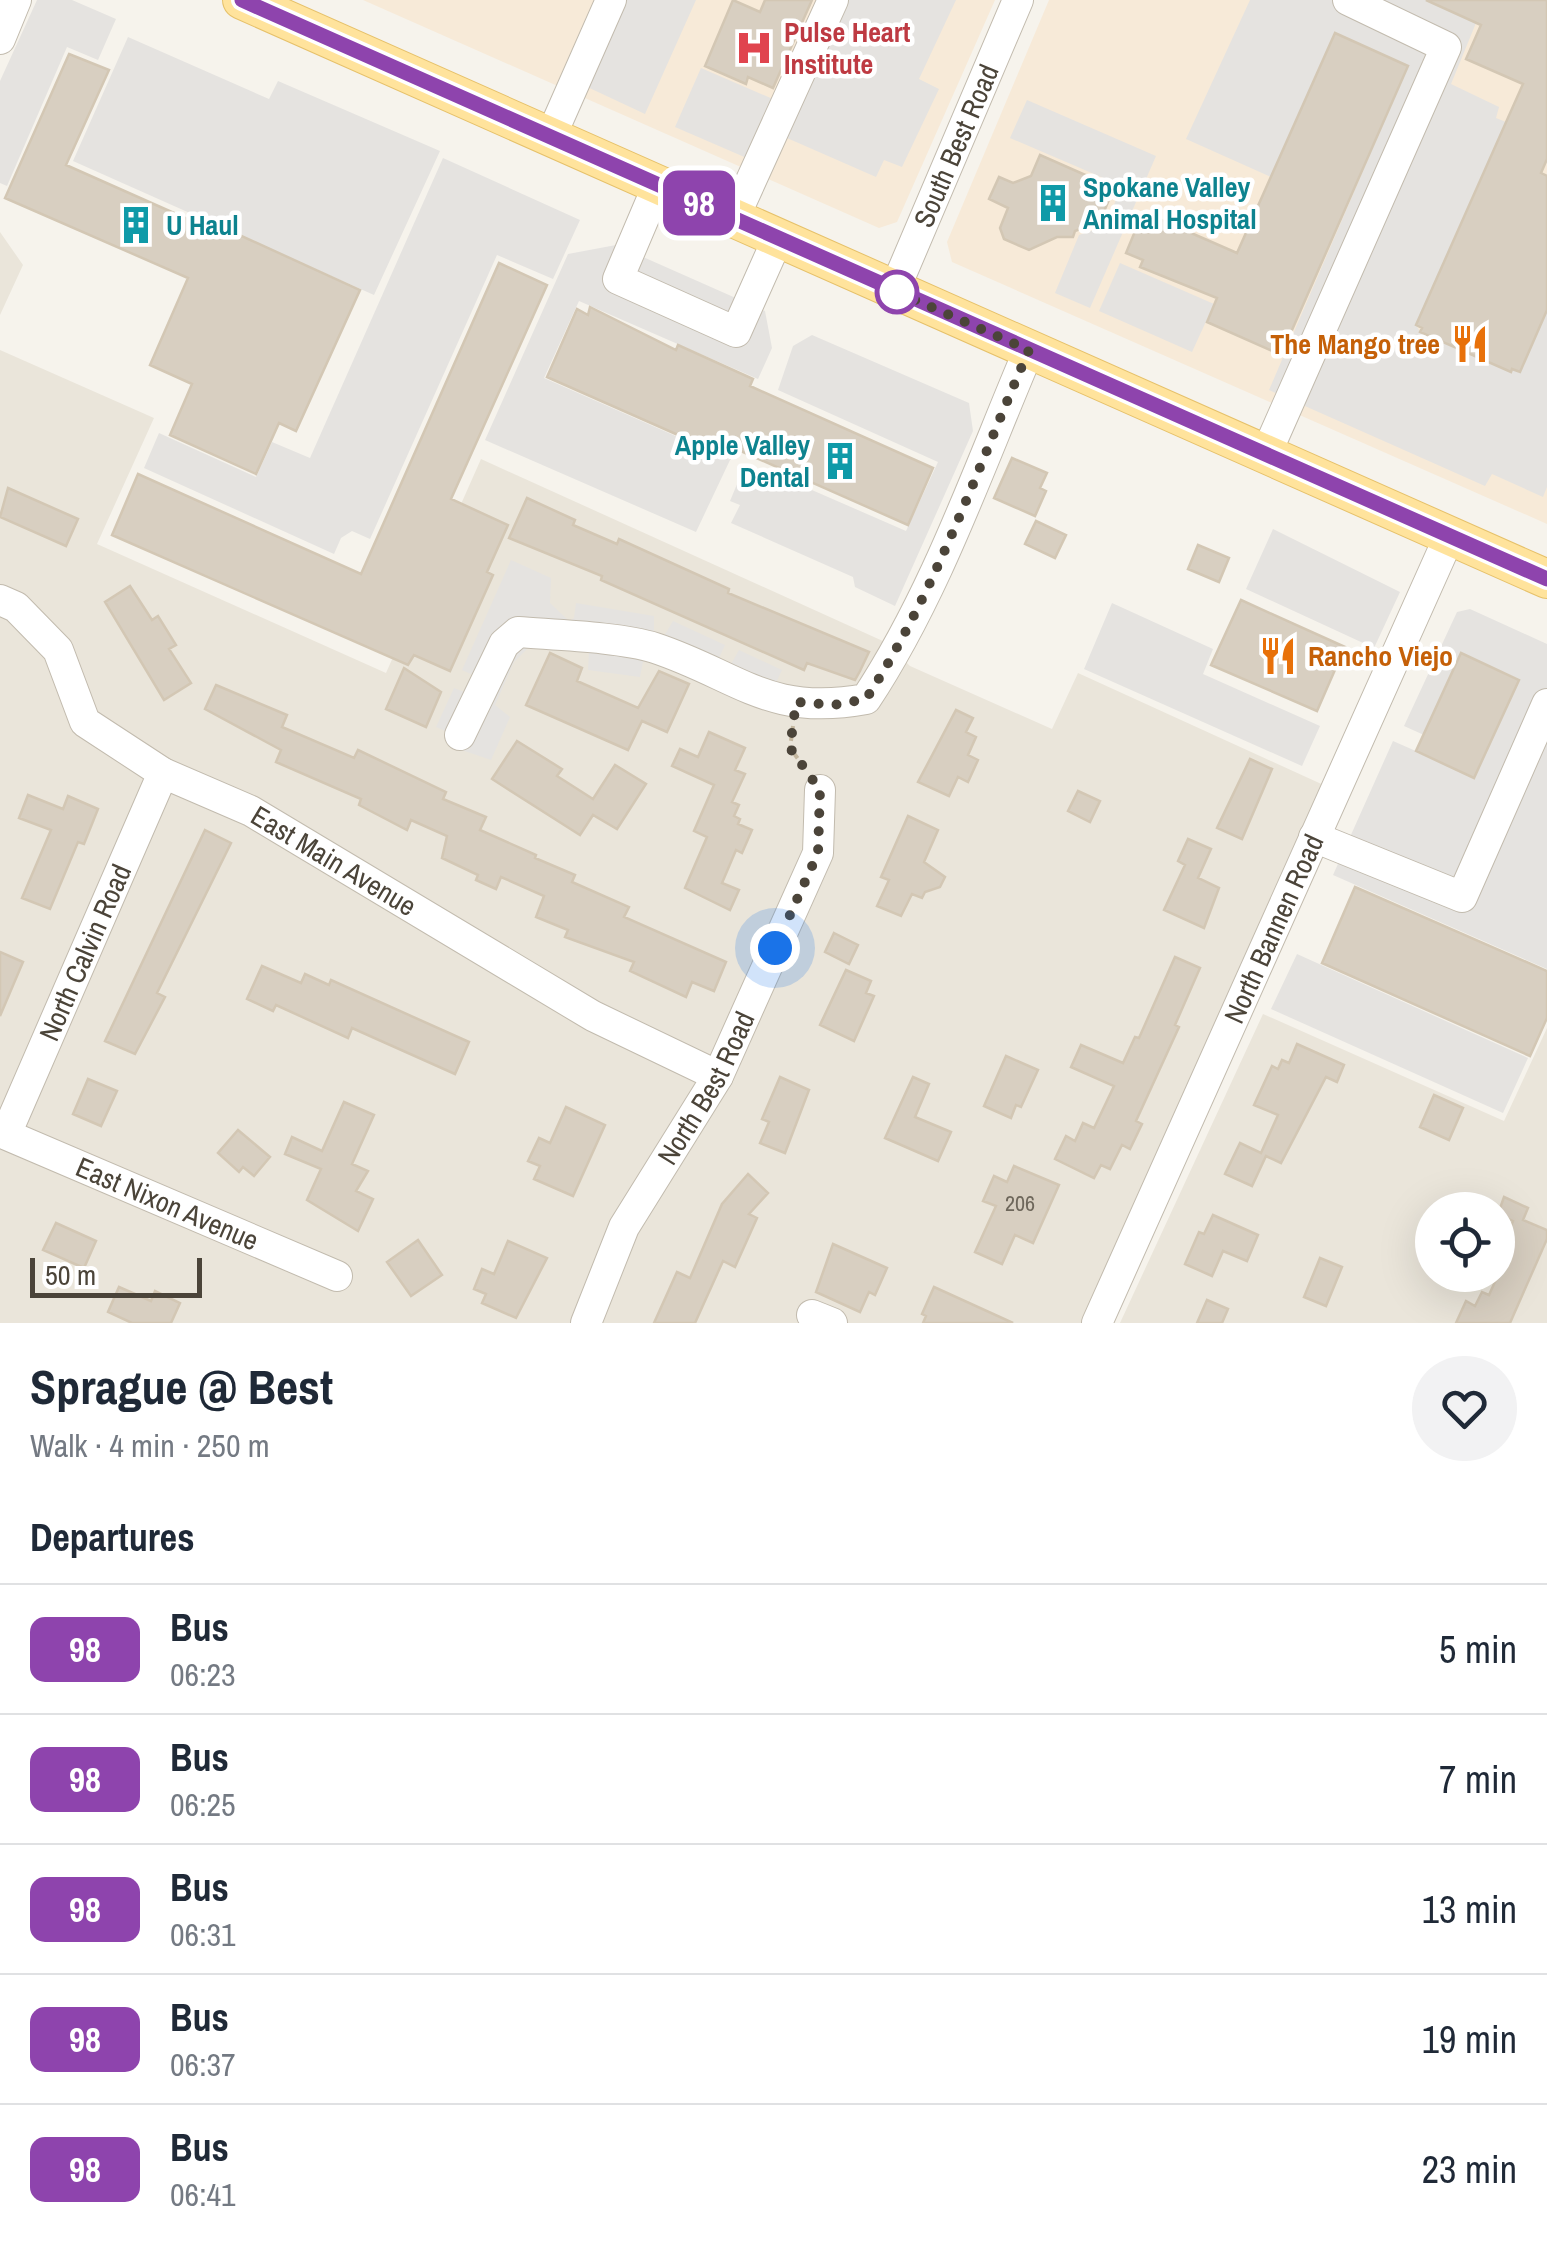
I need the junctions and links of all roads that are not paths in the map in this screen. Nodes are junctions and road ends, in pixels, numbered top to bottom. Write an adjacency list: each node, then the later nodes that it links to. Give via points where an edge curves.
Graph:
1 (16, 0): 7 (street)
2 (242, 0): 8 (main road)
3 (611, 0): 8 (street)
4 (833, 0): 10 (street)
5 (1018, 0): 12 (street, South Best Road)
6 (1348, 0): 14 (street, via 1446,47)
7 (0, 39)
8 (550, 136): 9 (main road)
9 (658, 185): 10 (main road); 11 (street, via 618,279 736,332)
10 (734, 218): 11 (main road)
11 (778, 238): 12 (main road)
12 (894, 291): 13 (main road)
13 (1029, 350): 14 (main road); 19 (street, via 937,564 866,699 834,705 771,700 652,647 518,632 504,644)
14 (1266, 454): 15 (main road)
15 (1450, 535): 16 (main road); 22 (street, North Bannen Road)
16 (1547, 579)
17 (0, 600): 20 (street, East Main Avenue, via 58,650 85,722)
18 (1547, 704): 22 (street, via 1462,897)
19 (460, 735)
20 (163, 773): 23 (street, East Main Avenue, via 251,811 593,1016); 24 (street, North Calvin Road)
21 (820, 790): 23 (street, North Best Road, via 818,853)
22 (1314, 837): 27 (street, North Bannen Road)
23 (718, 1076): 26 (street, North Best Road, via 624,1227)
24 (3, 1133): 25 (street, East Nixon Avenue)
25 (337, 1276)
26 (586, 1323)
27 (1097, 1323)

